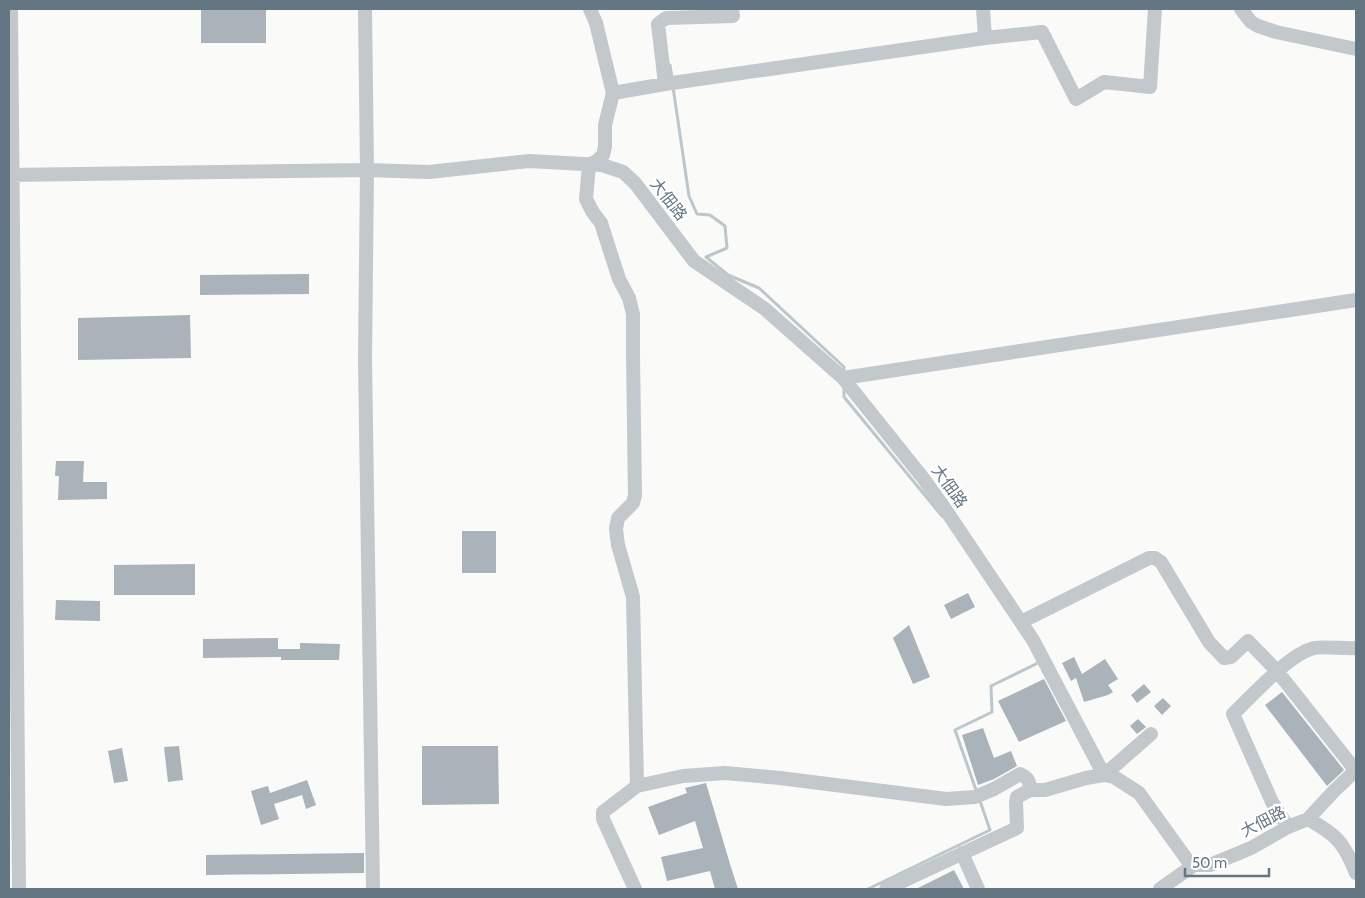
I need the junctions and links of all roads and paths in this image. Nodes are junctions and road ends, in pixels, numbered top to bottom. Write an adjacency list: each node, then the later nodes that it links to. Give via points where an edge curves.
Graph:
1 (12, 9): 14 (street)
2 (365, 9): 13 (street)
3 (590, 9): 11 (street)
4 (732, 9): 10 (street, via 733,16 661,20 658,24)
5 (983, 9): 8 (street)
6 (1154, 9): 8 (street, via 1150,87 1104,82 1076,99 1042,32)
7 (1241, 9): 9 (street, via 1258,26)
8 (985, 38): 10 (street)
9 (1356, 49)
10 (665, 84): 11 (street)
11 (613, 93): 12 (street, via 605,125 603,155)
12 (589, 165): 13 (street, 大佃路, via 529,162 429,172); 16 (street, 大佃路, via 622,172 635,183 694,261 765,308); 23 (street, via 586,199 601,224 634,314 635,495 634,503 618,518 616,529 633,597)
13 (367, 170): 14 (street, 大佃路); 31 (street, via 365,360)
14 (11, 175): 30 (street)
15 (1356, 300): 16 (street)
16 (843, 378): 17 (street, 大佃路, via 944,506)
17 (1021, 622): 19 (street, via 1149,558 1155,558 1162,562 1209,642 1224,658 1231,658 1248,641); 22 (street, 大佃路)
18 (1356, 648): 19 (street, via 1315,648)
19 (1277, 671): 21 (street); 26 (street, via 1233,714 1272,802)
20 (1151, 734): 22 (street)
21 (1356, 770): 25 (street)
22 (1104, 774): 24 (street, via 1045,790); 28 (street, via 1139,792)
23 (637, 786): 24 (street, via 684,776 725,773 946,799 975,797 1020,774 1029,780); 32 (street, via 603,812 603,819)
24 (1030, 790): 27 (street, via 1017,797 1017,828)
25 (1308, 819): 26 (street, 大佃路); 29 (street, 大佃路, via 1342,843)
26 (1288, 827): 28 (street, 大佃路, via 1251,848 1210,865)
27 (962, 853): 33 (street); 34 (street)
28 (1194, 865): 35 (street)
29 (1356, 873)
30 (19, 889)
31 (373, 889)
32 (635, 889)
33 (886, 889)
34 (978, 889)
35 (1160, 889)

